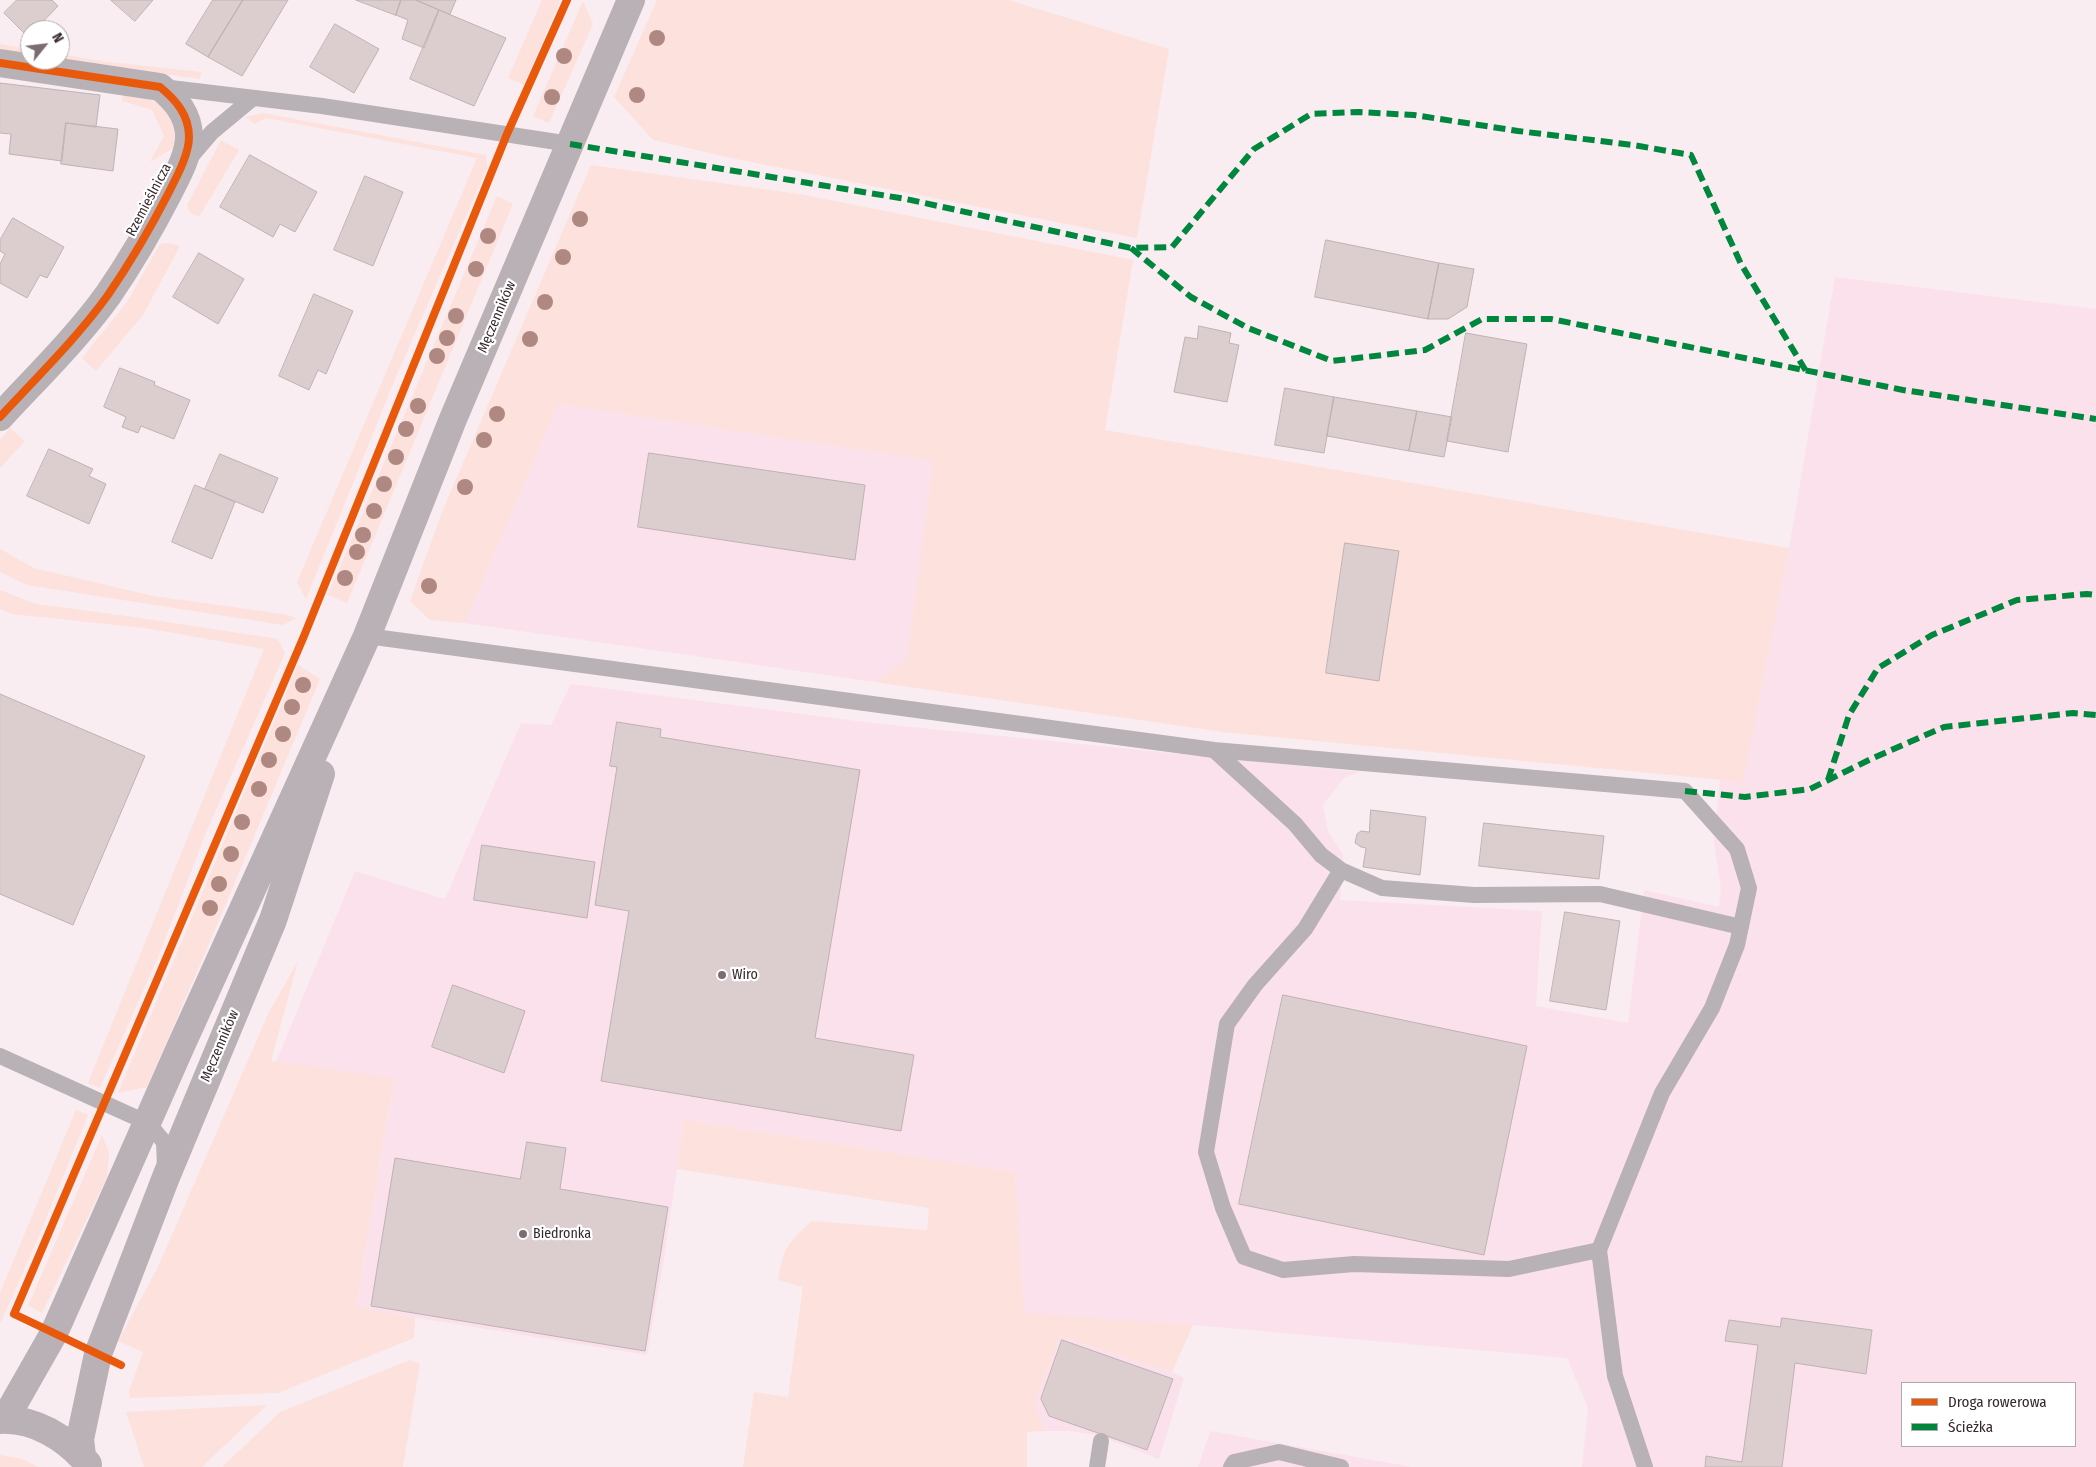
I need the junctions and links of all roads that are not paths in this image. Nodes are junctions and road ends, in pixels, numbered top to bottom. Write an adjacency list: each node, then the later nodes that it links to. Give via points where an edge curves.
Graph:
1 (631, 0): 5 (main road, Męczenników)
2 (0, 63): 3 (street)
3 (160, 87): 4 (lane); 6 (street, Rzemieślnicza, via 182,109 187,123 189,139)
4 (253, 98): 5 (lane); 6 (lane, via 212,132)
5 (570, 144): 8 (main road, Męczenników, via 453,419)
6 (181, 168): 7 (street, Rzemieślnicza, via 157,215 107,296)
7 (0, 417)
8 (367, 636): 9 (lane); 13 (main road, Męczenników); 14 (main road, Męczenników, via 272,920)
9 (1214, 750): 10 (lane, via 1295,824 1321,855); 11 (lane, via 1685,791 1737,849 1749,888)
10 (1341, 870): 11 (lane, via 1382,888 1474,895 1600,894); 15 (lane, via 1305,928 1227,1024 1206,1152 1223,1208 1244,1257 1283,1270 1354,1264 1509,1269)
11 (1741, 927): 15 (lane, via 1712,1008 1662,1093)
12 (0, 1056): 13 (lane)
13 (148, 1123): 14 (lane, via 164,1142); 16 (main road, Męczenników, via 54,1333)
14 (166, 1177): 18 (main road, Męczenników, via 98,1354 80,1439)
15 (1599, 1250): 22 (lane, via 1615,1376)
16 (3, 1419): 18 (main road, via 47,1431 65,1442)
17 (1101, 1441): 19 (lane)
18 (86, 1462)
19 (1097, 1467)
20 (1231, 1467): 21 (lane, via 1234,1462 1279,1452)
21 (1340, 1467)
22 (1646, 1467)

